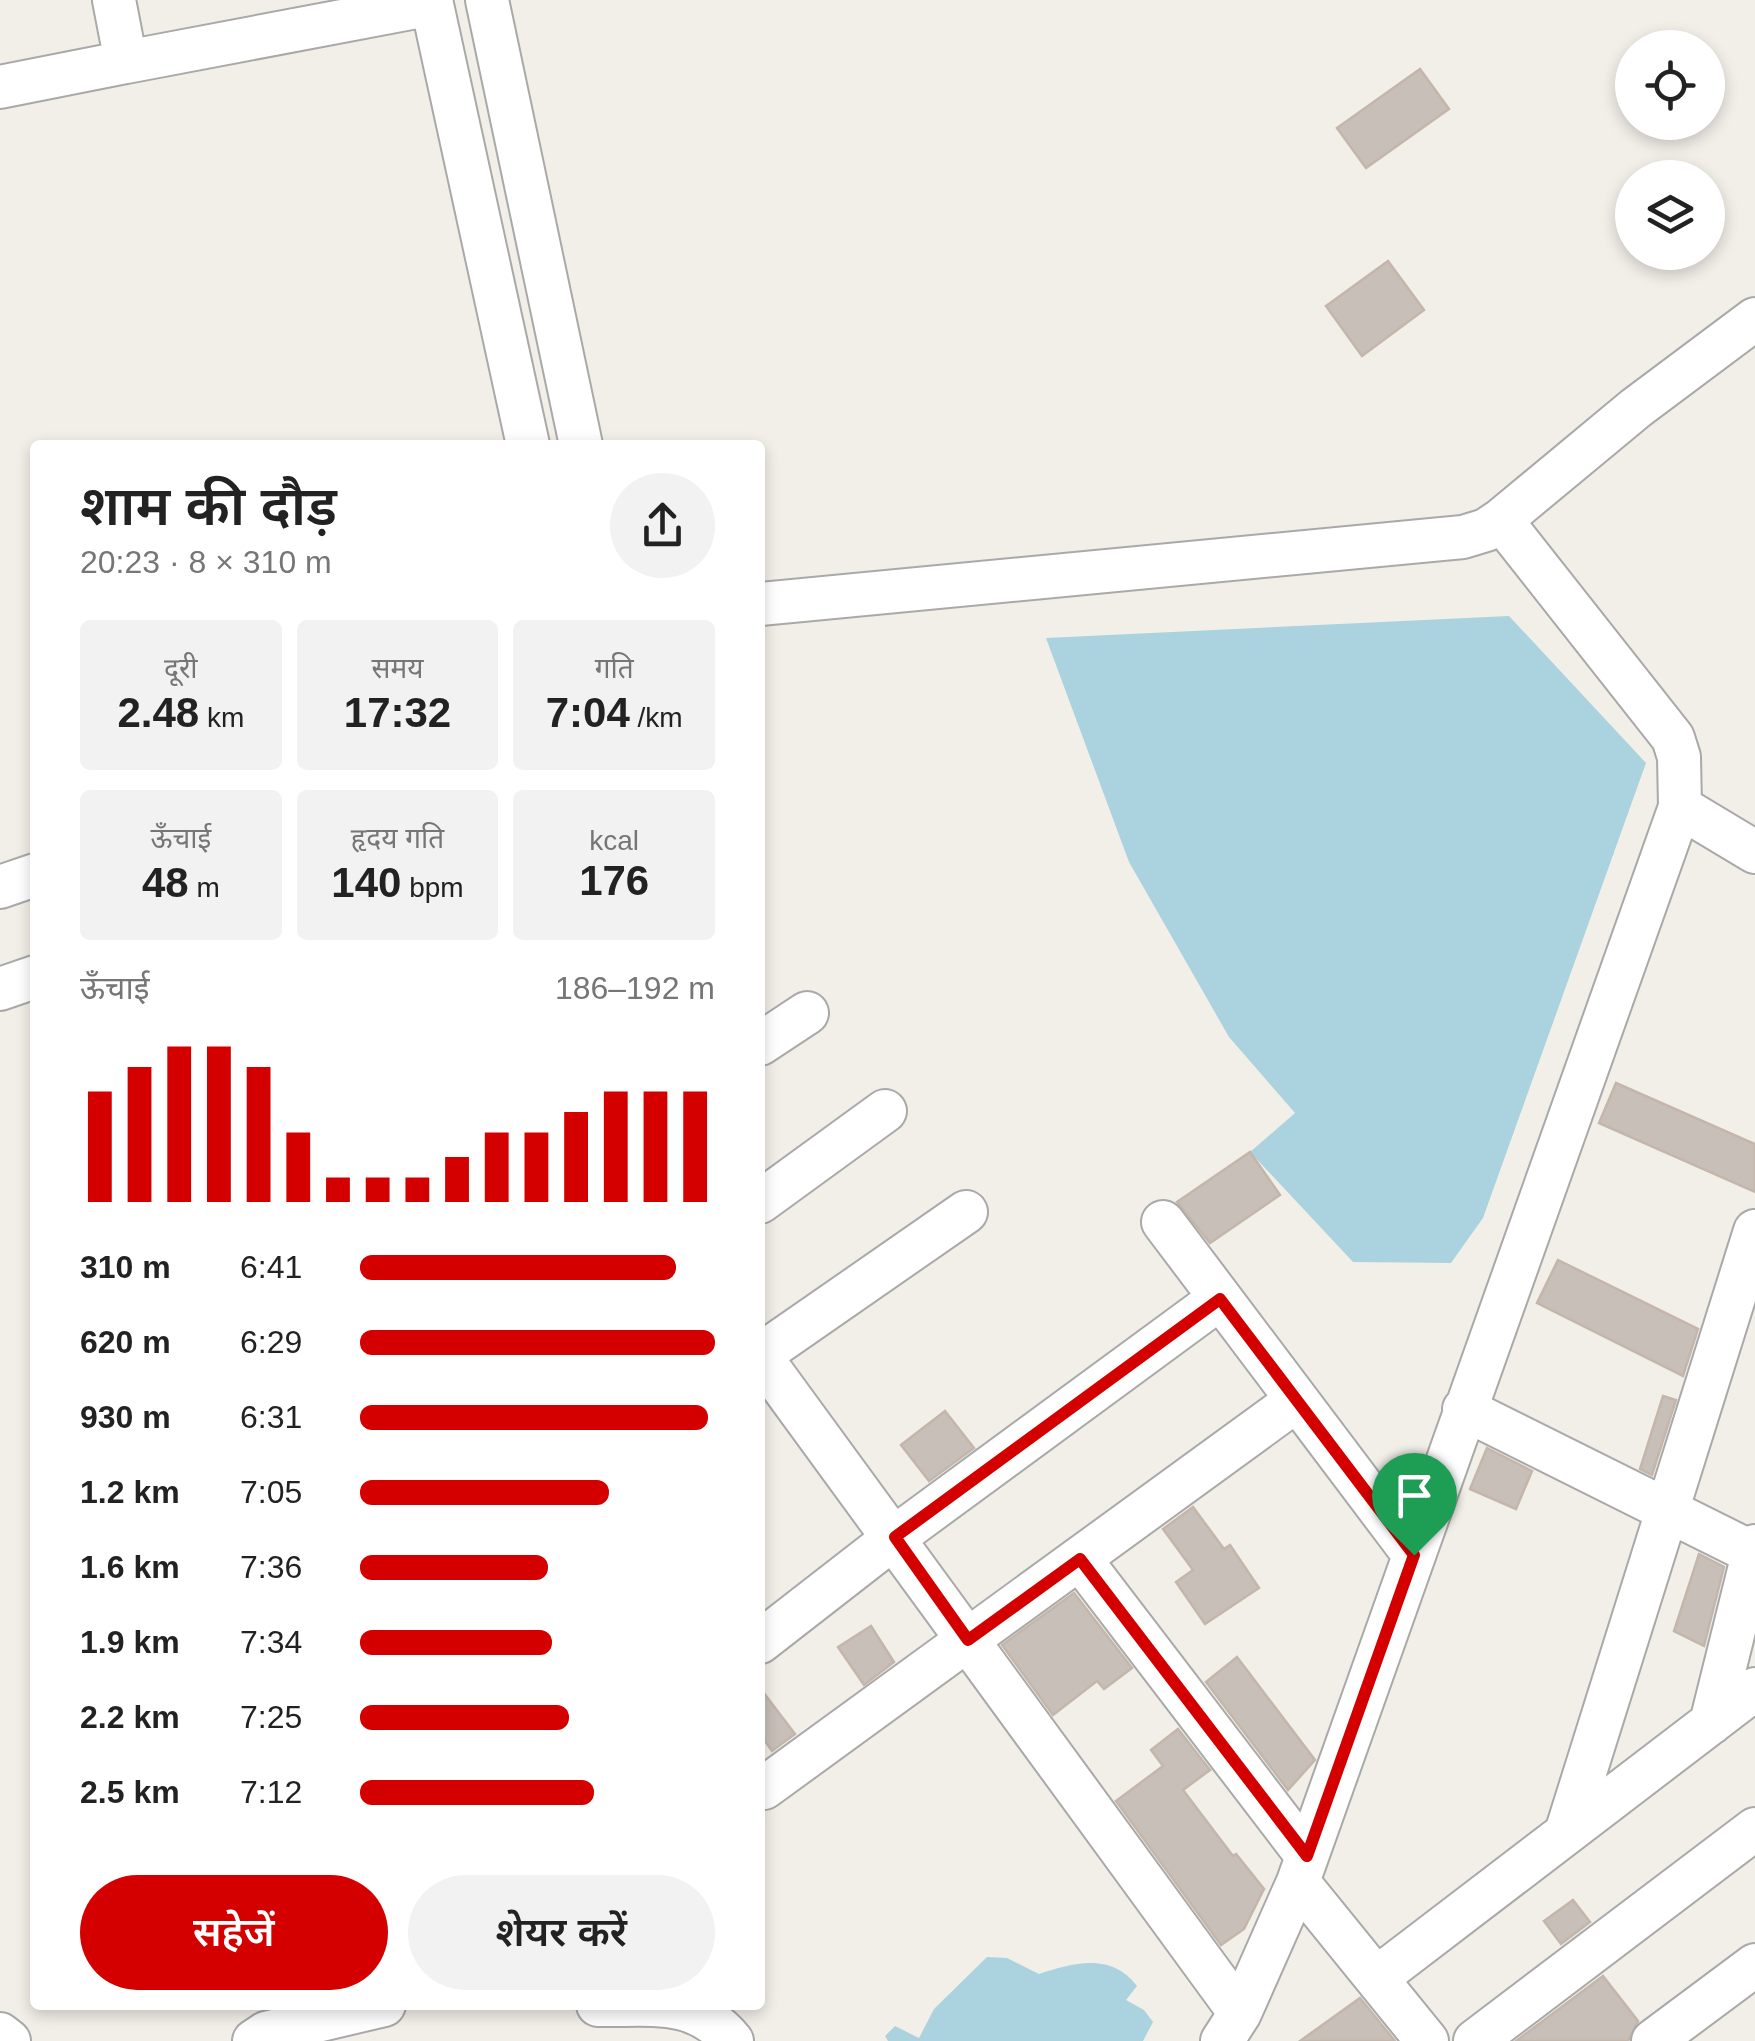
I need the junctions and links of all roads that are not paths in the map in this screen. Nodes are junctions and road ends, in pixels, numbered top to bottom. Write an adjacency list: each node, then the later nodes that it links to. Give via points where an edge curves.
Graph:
1 (114, 0): 4 (street)
2 (487, 0): 8 (street)
3 (432, 2): 4 (street); 7 (street)
4 (126, 62): 5 (street)
5 (0, 87)
6 (1755, 319): 9 (street)
7 (527, 440)
8 (580, 440)
9 (1501, 520): 10 (street, via 1445,539); 11 (street, via 1673,738)
10 (765, 604)
11 (1680, 807): 12 (street); 28 (street)
12 (1755, 852)
13 (30, 877): 14 (street)
14 (0, 887)
15 (30, 979): 16 (street)
16 (0, 990)
17 (807, 1012): 18 (street)
18 (765, 1041)
19 (885, 1112): 20 (street)
20 (765, 1198)
21 (966, 1212): 25 (street)
22 (1164, 1222): 24 (street)
23 (1755, 1232): 29 (street)
24 (1220, 1299): 27 (street); 30 (street)
25 (765, 1353)
26 (765, 1363): 30 (street)
27 (1297, 1400): 32 (street); 33 (street)
28 (1464, 1409): 29 (street); 32 (street)
29 (1667, 1510): 31 (street); 40 (street)
30 (895, 1537): 34 (street); 35 (street)
31 (1754, 1551): 37 (street)
32 (1414, 1555): 41 (street)
33 (1080, 1559): 35 (street); 41 (street)
34 (765, 1638)
35 (968, 1640): 38 (street); 46 (street)
36 (1755, 1689): 37 (street)
37 (1710, 1723): 40 (street)
38 (765, 1787)
39 (1755, 1829): 52 (street)
40 (1566, 1833): 43 (street)
41 (1303, 1869): 43 (street); 46 (street)
42 (1755, 1965): 53 (street)
43 (1378, 1977): 51 (street)
44 (362, 2010): 49 (street)
45 (693, 2010): 50 (street)
46 (1231, 2027)
47 (0, 2034): 48 (street)
48 (9, 2041)
49 (254, 2041)
50 (732, 2041)
51 (1427, 2041)
52 (1475, 2041)
53 (1654, 2041)

